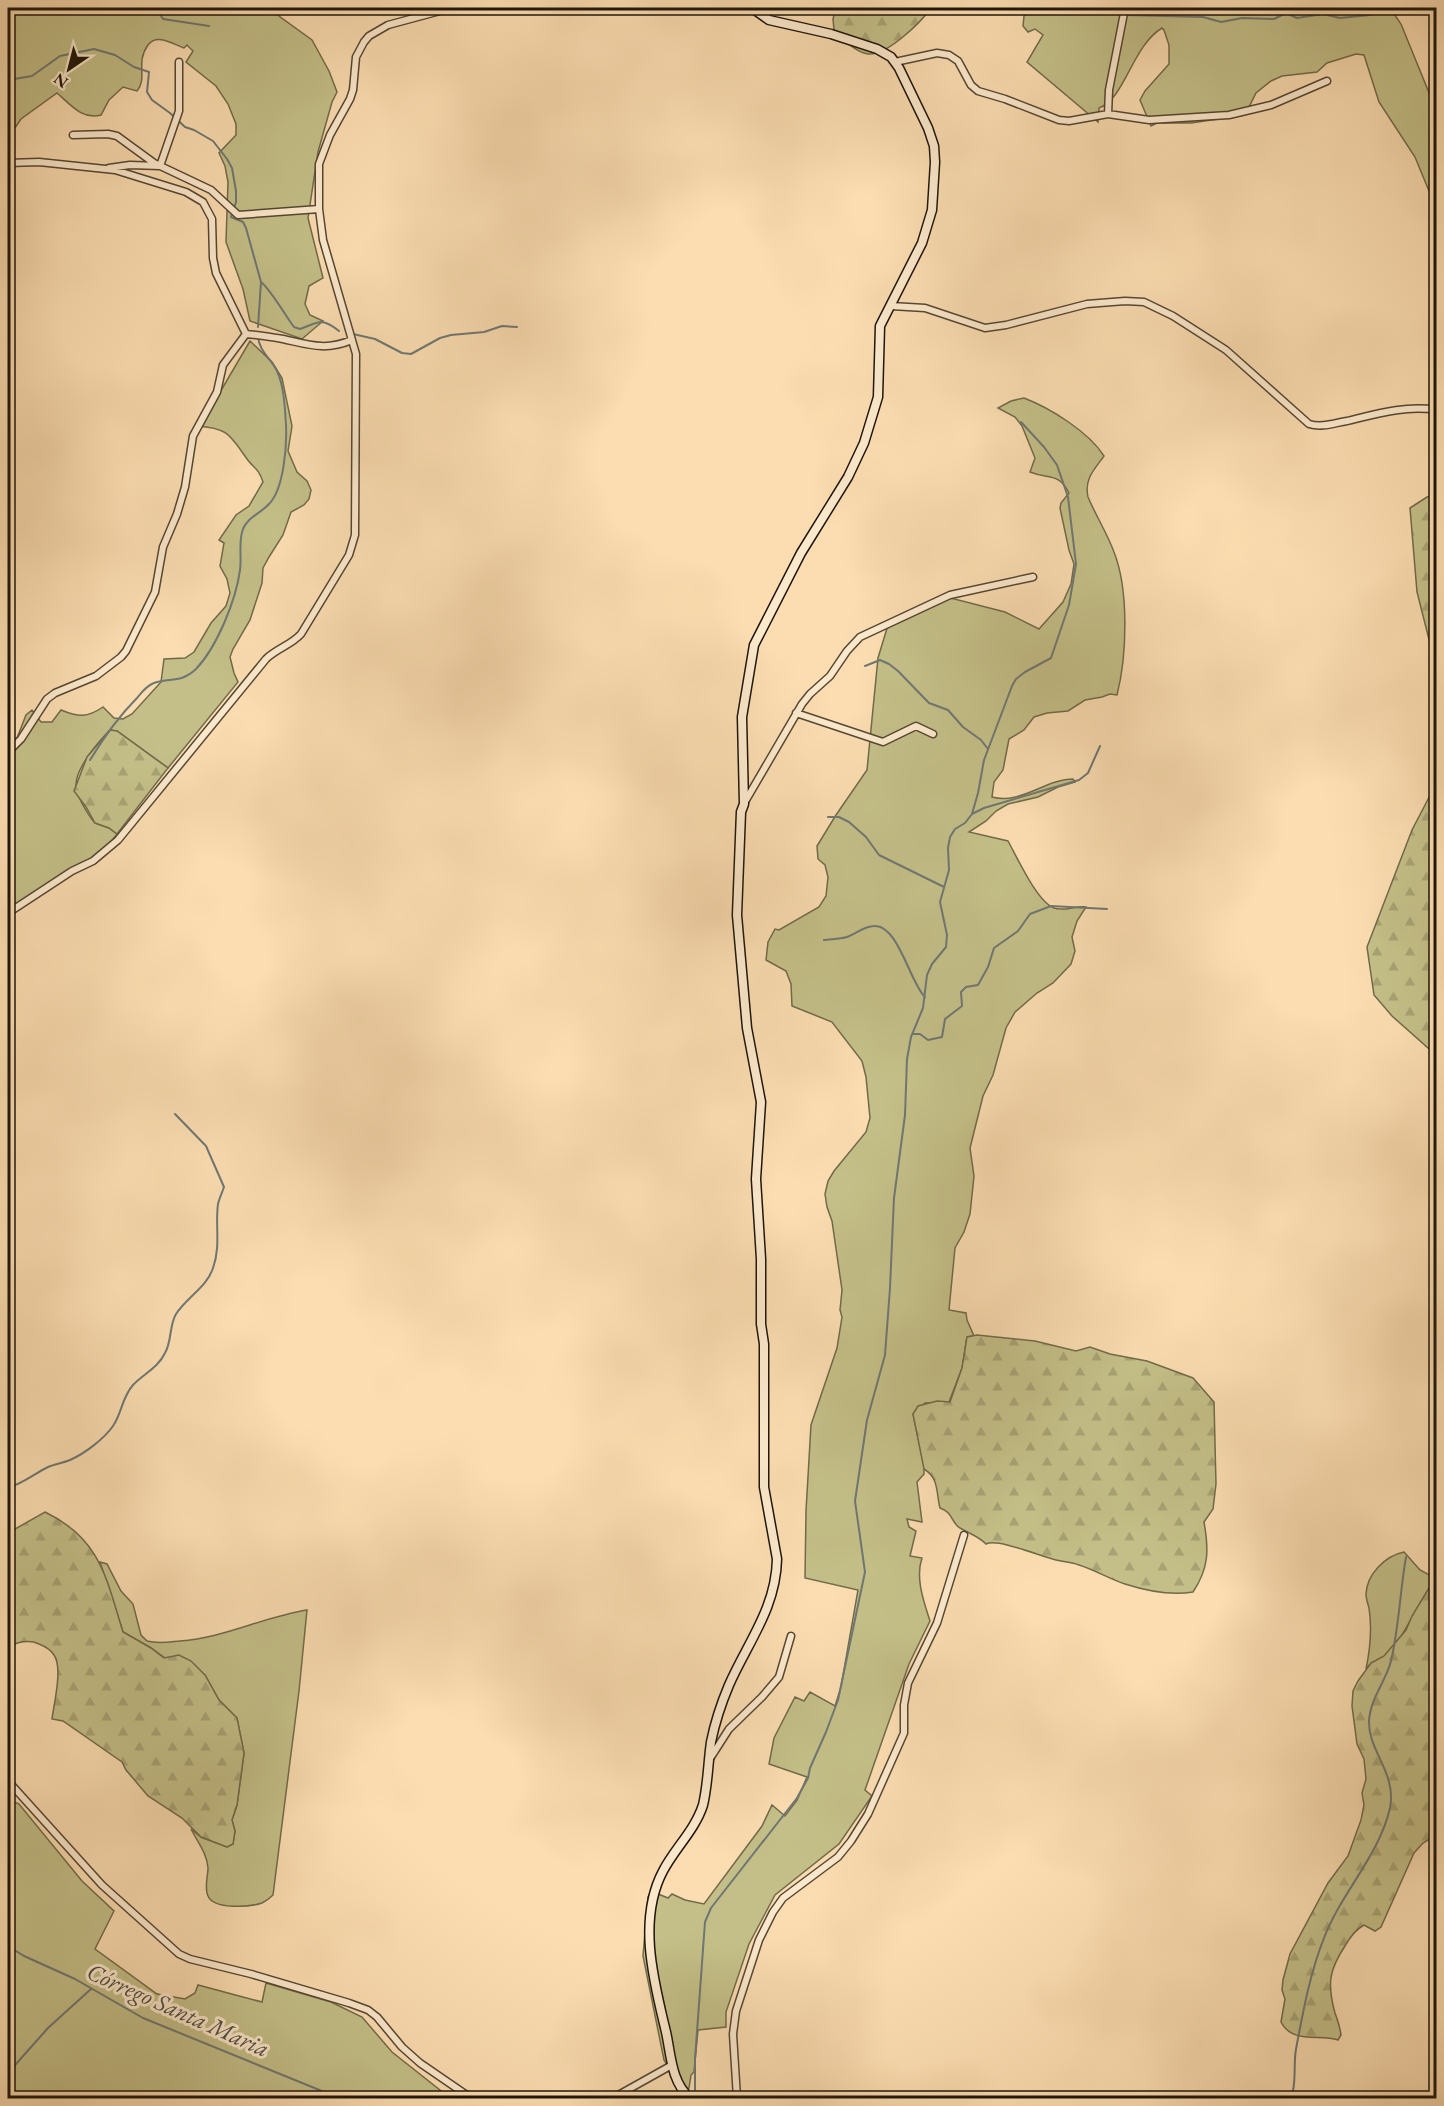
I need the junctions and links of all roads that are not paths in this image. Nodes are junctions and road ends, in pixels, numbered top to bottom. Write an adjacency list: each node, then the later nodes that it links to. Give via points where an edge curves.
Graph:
1 (450, 8): 12 (street, via 388,25 362,45 356,57 350,99 319,164)
2 (752, 8): 5 (street, via 769,20 877,49)
3 (1125, 8): 7 (street, via 1108,90)
4 (179, 62): 10 (street, via 179,111)
5 (895, 62): 7 (street, via 943,53 958,61 970,85 978,91 1059,120); 13 (street, via 928,128 935,162 930,219)
6 (1327, 81): 7 (street, via 1270,105 1229,115 1149,120)
7 (1108, 114)
8 (73, 135): 10 (street, via 117,136)
9 (8, 163): 11 (street)
10 (160, 166): 11 (street); 12 (street, via 211,190 238,215)
11 (105, 169): 14 (street, via 186,192 203,202 212,219 216,273)
12 (319, 208): 15 (street, via 325,251)
13 (891, 306): 16 (street, via 925,308 985,328 1087,304 1144,302 1226,350 1309,424 1325,425 1415,408); 21 (street, via 880,326 878,397 864,443 754,645 742,717)
14 (246, 334): 15 (street, via 316,347); 20 (street, via 223,365 217,392 193,436 185,487 163,547 155,592 126,651 96,676 47,699)
15 (352, 340): 22 (street, via 357,366 355,535 337,576 297,639 266,659 118,840 93,861)
16 (1437, 410)
17 (1033, 577): 18 (street, via 950,595 860,637)
18 (796, 713): 19 (street, via 883,742 916,726); 21 (street)
19 (933, 734)
20 (8, 752)
21 (744, 804): 25 (street, via 737,915 747,1028 761,1102 756,1179 764,1344 764,1487 777,1571 773,1596 716,1720)
22 (8, 914)
23 (964, 1535): 31 (street, via 937,1623 908,1683 904,1733 868,1814 838,1857 783,1898 759,1940 733,2034)
24 (792, 1636): 25 (street, via 779,1677 729,1729)
25 (709, 1760): 27 (street, via 702,1806 662,1872 651,1920 650,1961)
26 (8, 1781): 28 (street, via 102,1885 179,1954 368,2010 420,2063)
27 (672, 2065): 29 (street); 30 (street, via 680,2086)
28 (471, 2098)
29 (613, 2098)
30 (690, 2098)
31 (738, 2098)

